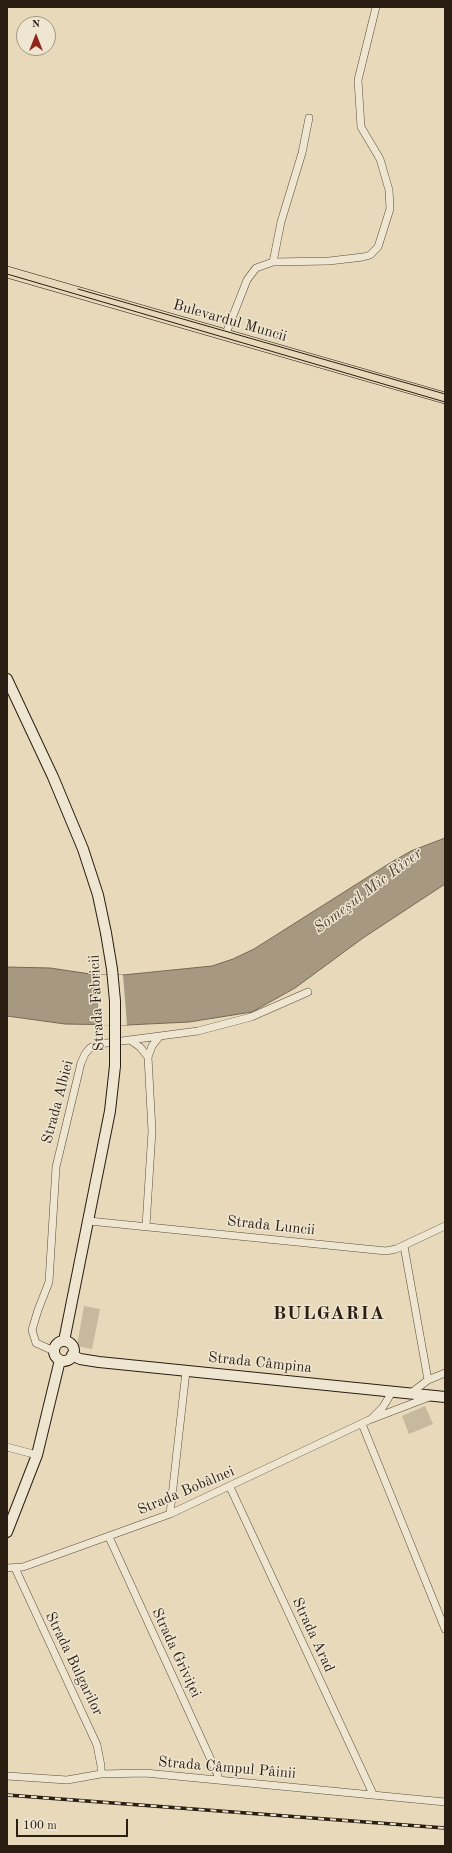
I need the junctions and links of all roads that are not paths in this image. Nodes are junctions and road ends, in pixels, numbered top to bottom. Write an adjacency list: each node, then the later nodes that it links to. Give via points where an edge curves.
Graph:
1 (376, 7): 3 (street, via 358,80 361,127 380,158 389,190 390,209 378,247 370,255 357,258)
2 (309, 118): 3 (street)
3 (273, 262): 5 (street, via 256,268 251,273)
4 (7, 272): 5 (main road, Bulevardul Muncii)
5 (225, 336): 6 (main road, Bulevardul Muncii)
6 (445, 398)
7 (7, 679): 12 (main road, Strada Fabricii, bridge, via 74,828 98,895 112,969 115,1001 115,1066 110,1111)
8 (308, 992): 9 (street, Strada Albiei, via 251,1017 198,1031)
9 (159, 1037): 10 (street, Strada Albiei); 11 (street)
10 (130, 1040): 11 (street, Strada Fabricii); 18 (street, Strada Albiei, via 94,1045 85,1054 61,1143 56,1167 49,1282 32,1330 36,1344)
11 (148, 1057): 13 (street, via 152,1131)
12 (89, 1221): 13 (street, Strada Luncii); 16 (main road, Strada Fabricii)
13 (146, 1226): 15 (street, Strada Luncii, via 380,1250)
14 (445, 1226): 15 (street, Strada Luncii)
15 (404, 1246): 21 (street)
16 (64, 1341): 17 (main road, via 71,1345); 18 (main road, via 57,1344)
17 (72, 1355): 18 (main road, via 66,1360); 19 (main road, Strada Câmpina, via 87,1361)
18 (57, 1356): 29 (main road)
19 (186, 1371): 22 (main road, Strada Câmpina); 31 (street)
20 (445, 1373): 21 (street)
21 (428, 1380): 23 (street)
22 (392, 1392): 23 (main road, Strada Câmpina); 26 (street, Strada Bobâlnei, via 383,1407)
23 (410, 1394): 24 (main road, Strada Câmpina)
24 (434, 1395): 25 (main road, Strada Câmpina); 26 (street, Strada Bobâlnei)
25 (445, 1397)
26 (369, 1420): 27 (street, Strada Bobâlnei)
27 (362, 1424): 30 (street, Strada Bobâlnei); 35 (street)
28 (7, 1447): 29 (street)
29 (37, 1455): 32 (main road)
30 (230, 1487): 31 (street, Strada Bobâlnei); 39 (street, Strada Arad)
31 (170, 1514): 33 (street, Strada Bobâlnei)
32 (7, 1532)
33 (109, 1537): 34 (street, Strada Bobâlnei, via 23,1567); 38 (street, Strada Griviței)
34 (11, 1568): 36 (street, Strada Bulgarilor, via 93,1734 100,1755)
35 (445, 1630)
36 (101, 1774): 37 (street, Strada Câmpul Pâinii, via 67,1780); 38 (street, Strada Câmpul Pâinii, via 144,1773)
37 (7, 1776)
38 (219, 1780): 39 (street, Strada Câmpul Pâinii)
39 (373, 1794): 40 (street, Strada Câmpul Pâinii)
40 (445, 1802)

